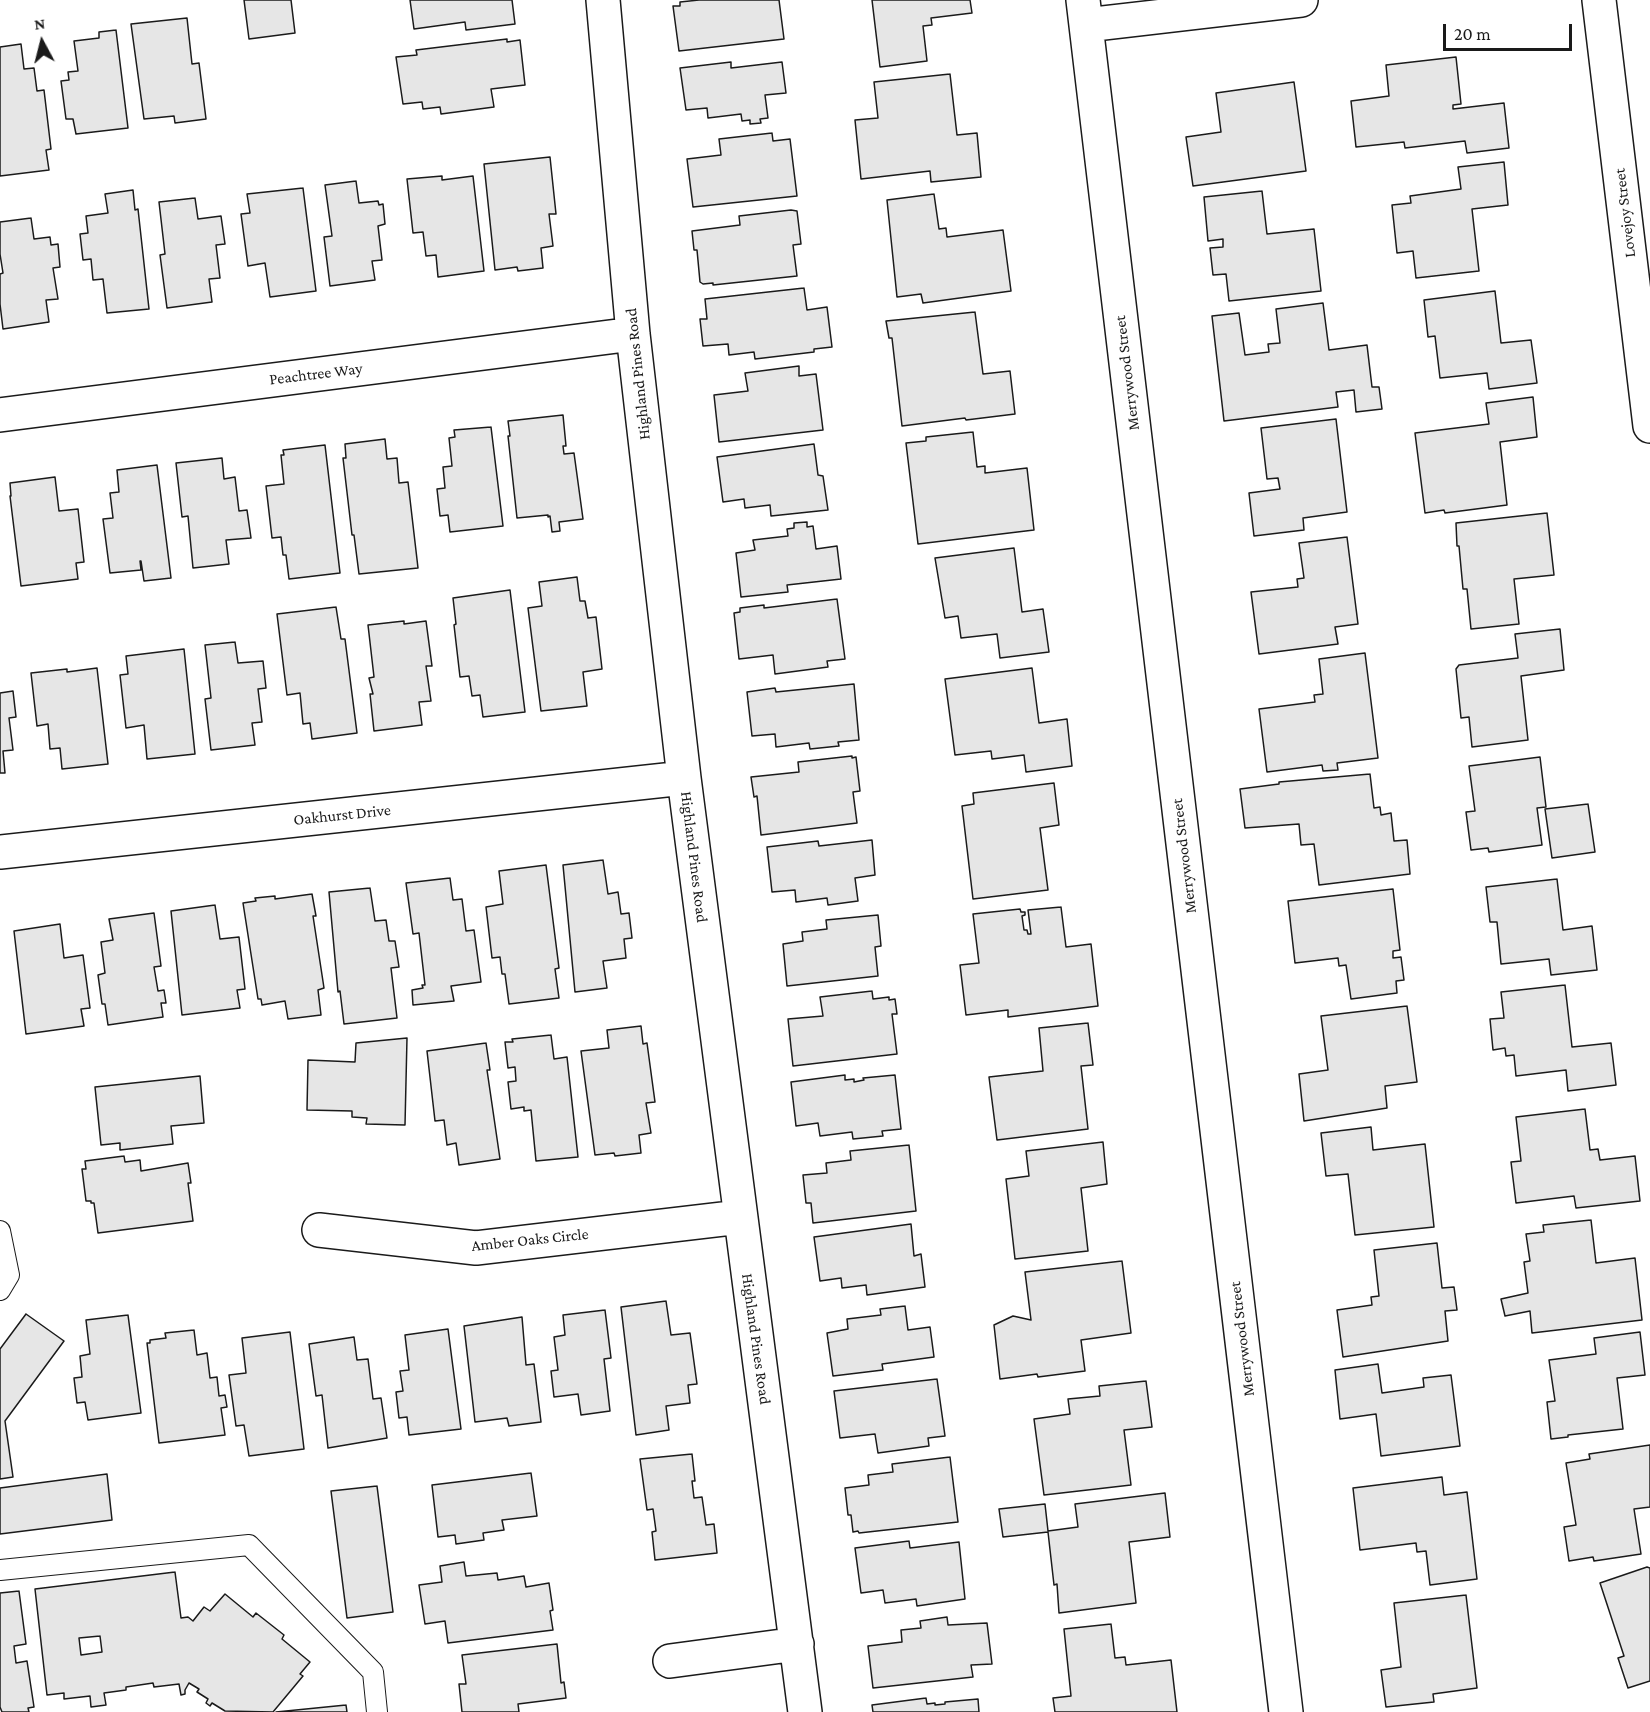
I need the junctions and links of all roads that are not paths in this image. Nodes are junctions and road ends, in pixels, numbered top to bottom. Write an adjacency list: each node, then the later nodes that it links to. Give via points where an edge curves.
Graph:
1 (603, 0): 5 (street, Highland Pines Road)
2 (1301, 0): 4 (street)
3 (1599, 0): 7 (street, Lovejoy Street)
4 (1084, 13): 19 (street, Merrywood Street)
5 (633, 334): 6 (street, Peachtree Way); 8 (street, Highland Pines Road)
6 (0, 415)
7 (1650, 426)
8 (684, 778): 9 (street, Oakhurst Drive); 10 (street, Highland Pines Road)
9 (0, 852)
10 (740, 1217): 11 (street, Amber Oaks Circle, via 476,1248); 15 (street, Highland Pines Road)
11 (320, 1230)
12 (0, 1231): 13 (lane, via 9,1275)
13 (0, 1290)
14 (0, 1570): 17 (lane, via 249,1545 373,1672)
15 (797, 1644): 16 (street); 18 (street, Highland Pines Road)
16 (670, 1661)
17 (377, 1712)
18 (805, 1712)
19 (1286, 1712)

